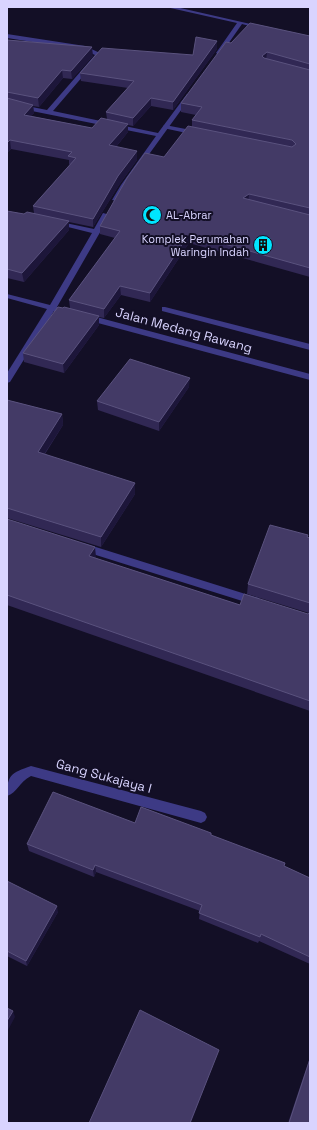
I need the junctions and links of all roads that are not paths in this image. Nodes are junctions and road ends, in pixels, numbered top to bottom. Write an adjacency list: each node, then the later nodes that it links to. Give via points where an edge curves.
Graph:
1 (169, 7): 3 (street)
2 (198, 7): 3 (street)
3 (194, 13): 4 (street)
4 (240, 23): 5 (street); 7 (street)
5 (271, 29)
6 (7, 36): 10 (street, via 85,48 99,54)
7 (214, 60)
8 (192, 91): 11 (street)
9 (7, 104): 10 (street)
10 (48, 112): 13 (street)
11 (165, 127): 12 (street); 13 (street)
12 (202, 134)
13 (160, 135): 15 (street, via 123,186)
14 (44, 220): 15 (street)
15 (97, 232): 17 (street)
16 (7, 296): 17 (street, Jalan Medang Rawang)
17 (52, 308): 20 (street, Jalan Medang Rawang); 21 (street)
18 (165, 310): 19 (street)
19 (310, 347)
20 (310, 377)
21 (7, 380)
22 (74, 544): 23 (street)
23 (261, 603)
24 (7, 791): 25 (street, Gang Sukajaya I, via 19,776 32,771)
25 (201, 817)

